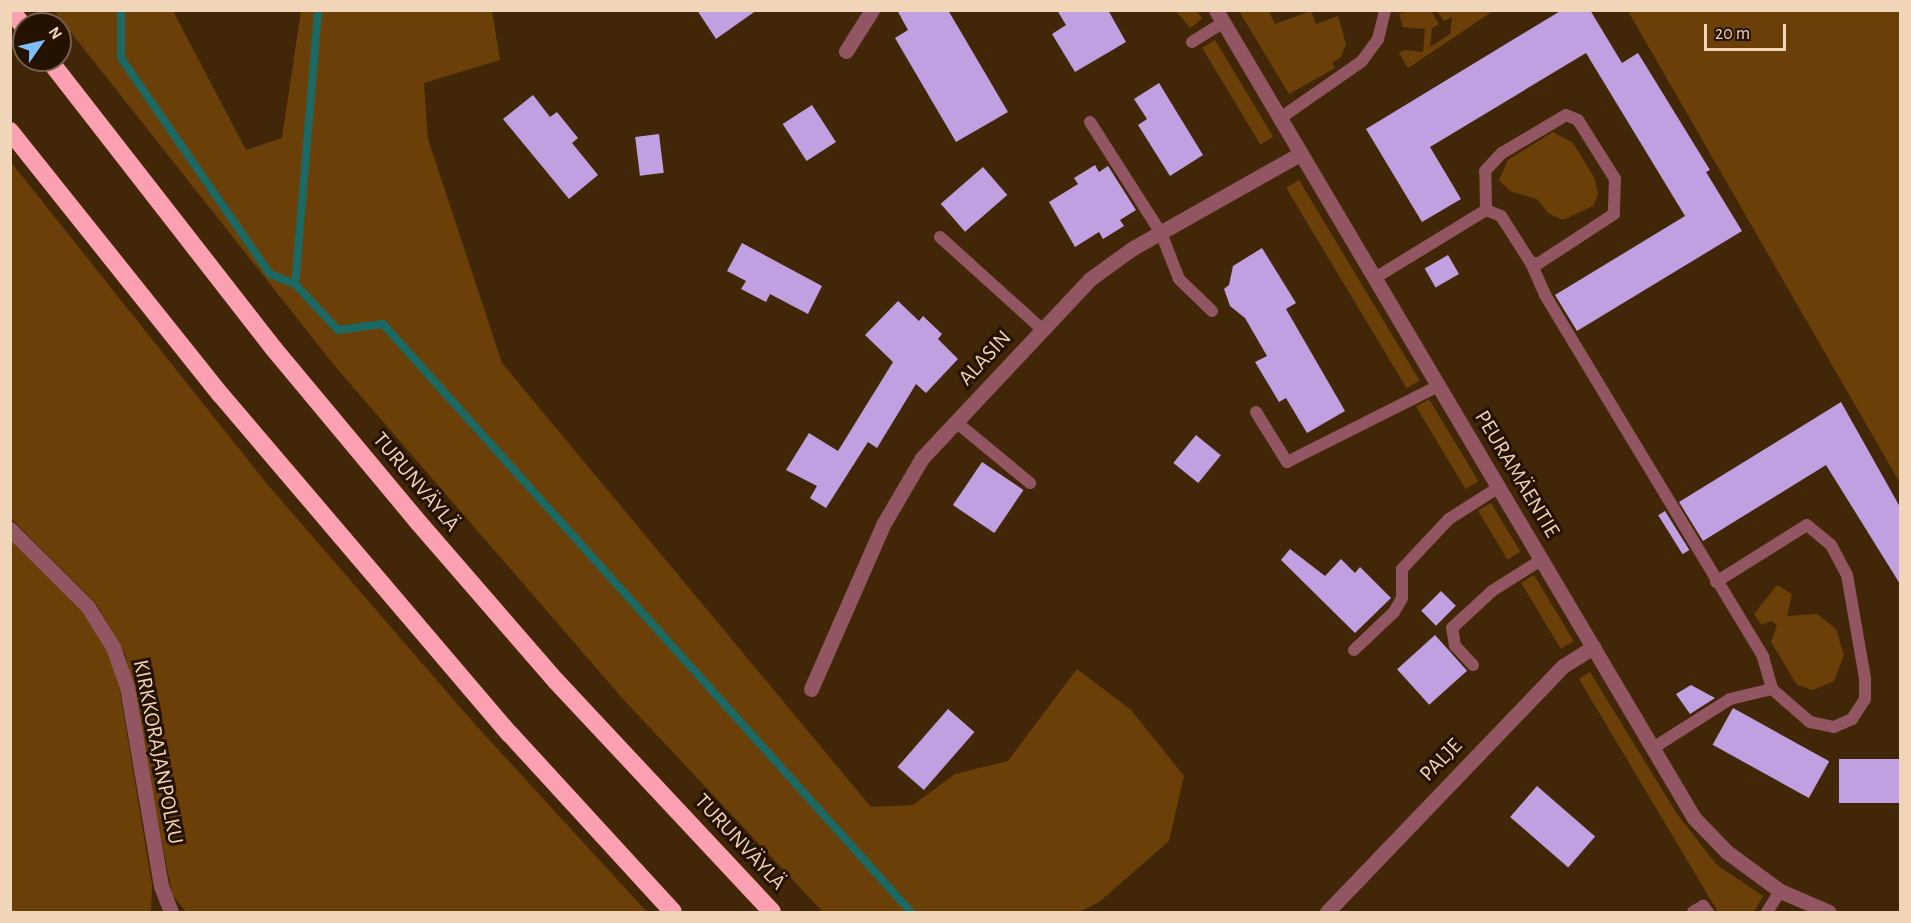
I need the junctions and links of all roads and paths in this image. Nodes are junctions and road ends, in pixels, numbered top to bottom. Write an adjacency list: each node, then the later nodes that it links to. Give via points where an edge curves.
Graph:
1 (872, 10): 5 (street)
2 (1385, 10): 7 (lane, via 1378,39 1362,62)
3 (1220, 17): 4 (lane); 7 (street, PEURAMÄENTIE)
4 (1192, 42)
5 (846, 51)
6 (58, 72): 35 (highway, TURUNVÄYLÄ, via 274,349 419,523 556,681)
7 (1279, 119): 10 (street, PEURAMÄENTIE)
8 (1090, 122): 12 (lane)
9 (10, 131): 34 (highway, via 228,403 502,725)
10 (1300, 154): 12 (street, ALASIN); 15 (street, PEURAMÄENTIE)
11 (1486, 210): 14 (lane, via 1501,216); 14 (lane, via 1485,171 1502,153 1566,115 1578,120 1615,179 1614,214 1539,263); 15 (lane)
12 (1161, 233): 16 (lane, via 1179,279); 17 (street, ALASIN, via 1090,279)
13 (940, 237): 17 (lane)
14 (1531, 263): 25 (lane, via 1545,295)
15 (1376, 278): 18 (street, PEURAMÄENTIE)
16 (1212, 311)
17 (1043, 330): 20 (street, ALASIN)
18 (1438, 386): 19 (lane, via 1287,462); 22 (street, PEURAMÄENTIE)
19 (1256, 412)
20 (956, 422): 21 (lane); 29 (street, ALASIN, via 922,458 884,523)
21 (1030, 483)
22 (1499, 487): 24 (street, PEURAMÄENTIE); 27 (lane, via 1449,519 1402,569 1402,598 1394,612)
23 (10, 529): 33 (street, KIRKKORAJANPOLKU, via 88,607 113,647 127,687 160,886)
24 (1541, 560): 26 (street, PEURAMÄENTIE); 28 (lane, via 1492,591 1452,628 1455,646)
25 (1716, 582): 30 (lane, via 1764,657); 30 (lane, via 1807,525 1831,545 1847,575 1865,678 1865,699 1852,719 1834,727 1810,722)
26 (1593, 647): 31 (street, PEURAMÄENTIE); 36 (street, PALJE, via 1563,666)
27 (1354, 650)
28 (1473, 665)
29 (811, 689)
30 (1772, 689): 31 (lane, via 1730,699)
31 (1653, 748): 32 (street, PEURAMÄENTIE, via 1694,818 1727,852)
32 (1780, 891): 39 (lane); 40 (street, PEURAMÄENTIE)
33 (171, 912)
34 (673, 912)
35 (772, 912)
36 (1327, 912)
37 (1693, 912): 38 (lane, via 1703,906)
38 (1708, 912)
39 (1767, 912)
40 (1829, 912)

